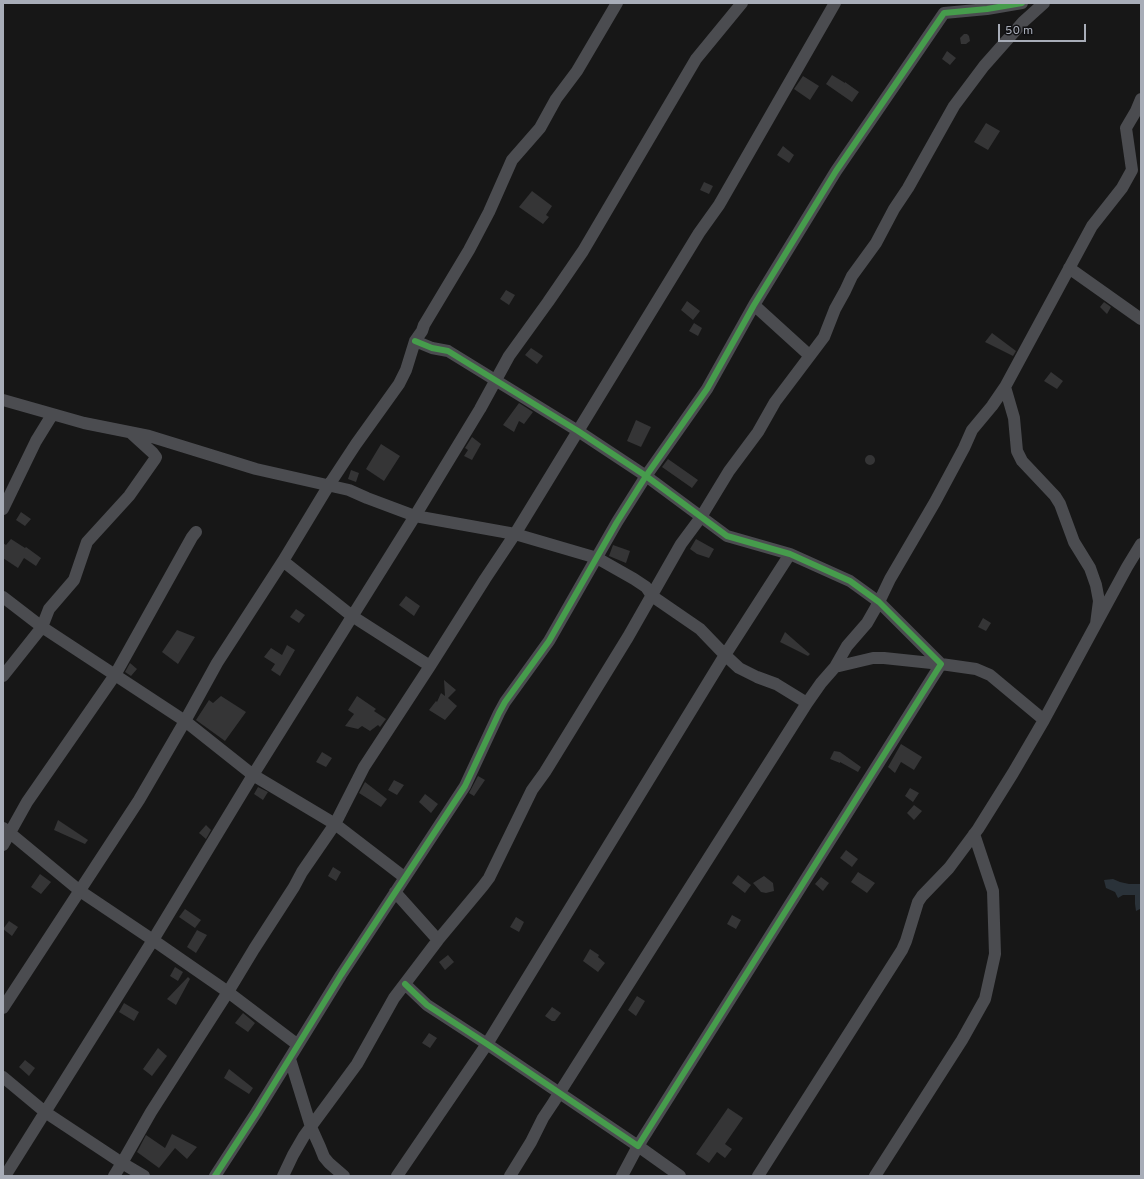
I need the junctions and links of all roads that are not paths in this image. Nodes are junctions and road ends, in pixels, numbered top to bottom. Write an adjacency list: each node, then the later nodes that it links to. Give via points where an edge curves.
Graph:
1 (618, 3): 12 (street, via 540,128 512,160 469,250)
2 (742, 3): 14 (street, via 696,59 583,251 509,356)
3 (835, 3): 19 (street, via 719,205 699,233)
4 (1022, 3): 10 (street, via 944,13 836,171)
5 (1036, 3): 7 (street)
6 (1044, 3): 7 (street)
7 (1023, 22): 13 (street, via 984,66 954,106 876,243 852,276 824,336)
8 (1141, 99): 9 (street, via 1126,128 1132,170 1122,188 1092,226)
9 (1069, 268): 11 (street); 15 (street)
10 (754, 306): 13 (street); 20 (street, via 707,389)
11 (1141, 319)
12 (415, 341): 14 (street, via 448,351); 21 (street, via 399,384)
13 (809, 355): 24 (street, via 729,471)
14 (496, 380): 19 (street); 23 (street)
15 (1004, 387): 33 (street, via 972,430); 35 (street, via 1014,418 1017,451 1022,461 1055,496 1074,542 1090,568 1098,601)
16 (3, 400): 17 (street)
17 (52, 415): 18 (street); 22 (street, via 36,441)
18 (129, 431): 21 (street, via 256,469); 36 (street, via 153,453 156,459 129,496 87,542 74,580 49,609)
19 (578, 431): 20 (street); 26 (street)
20 (646, 476): 24 (street); 29 (street)
21 (329, 485): 23 (street, via 349,490); 30 (street)
22 (3, 509)
23 (415, 516): 26 (street); 34 (street)
24 (702, 517): 28 (street, via 727,536); 31 (street, via 681,544)
25 (196, 532): 41 (street)
26 (516, 534): 29 (street); 39 (street)
27 (1141, 544): 35 (street)
28 (790, 554): 33 (street, via 850,581); 37 (street)
29 (597, 558): 31 (street, via 646,587); 51 (street, via 549,642 499,713 465,786)
30 (284, 561): 34 (street); 45 (street, via 217,663)
31 (652, 596): 37 (street, via 700,629); 55 (street, via 532,790 489,878)
32 (3, 597): 36 (street)
33 (879, 602): 38 (street); 40 (street, via 868,623 845,649)
34 (352, 616): 39 (street); 46 (street)
35 (1096, 624): 44 (street)
36 (42, 628): 41 (street); 42 (street)
37 (725, 655): 43 (street, via 739,668 776,684); 59 (street)
38 (941, 664): 40 (street, via 873,658); 44 (street, via 976,669 990,675); 66 (street)
39 (430, 666): 47 (street, via 364,767)
40 (835, 667): 43 (street)
41 (115, 675): 45 (street); 48 (street)
42 (3, 676)
43 (807, 703): 63 (street)
44 (1044, 720): 49 (street)
45 (185, 722): 46 (street); 52 (street, via 139,800)
46 (253, 775): 47 (street); 54 (street)
47 (336, 824): 51 (street); 57 (street, via 302,872)
48 (6, 830): 50 (street); 52 (street)
49 (974, 834): 78 (street, via 955,862 918,902 902,950); 79 (street, via 993,891 995,954 985,999 962,1040)
50 (3, 845)
51 (404, 877): 53 (street)
52 (80, 891): 54 (street); 58 (street)
53 (395, 892): 55 (street); 60 (street)
54 (153, 940): 57 (street); 64 (street)
55 (438, 940): 56 (street)
56 (405, 984): 59 (street, via 428,1005); 65 (street, via 394,998 357,1064)
57 (228, 992): 60 (street); 67 (street, via 151,1112)
58 (3, 1008)
59 (487, 1044): 63 (street); 74 (street)
60 (298, 1045): 61 (street)
61 (290, 1059): 65 (street); 71 (street)
62 (3, 1077): 64 (street)
63 (559, 1093): 66 (street); 75 (street)
64 (45, 1112): 67 (street); 68 (street)
65 (311, 1127): 72 (street); 73 (street, via 324,1157)
66 (638, 1146): 76 (street); 77 (street)
67 (122, 1163): 69 (street); 70 (street)
68 (4, 1176)
69 (114, 1176)
70 (144, 1176)
71 (215, 1176)
72 (283, 1176)
73 (344, 1176)
74 (398, 1176)
75 (510, 1176)
76 (622, 1176)
77 (680, 1176)
78 (758, 1176)
79 (875, 1176)

